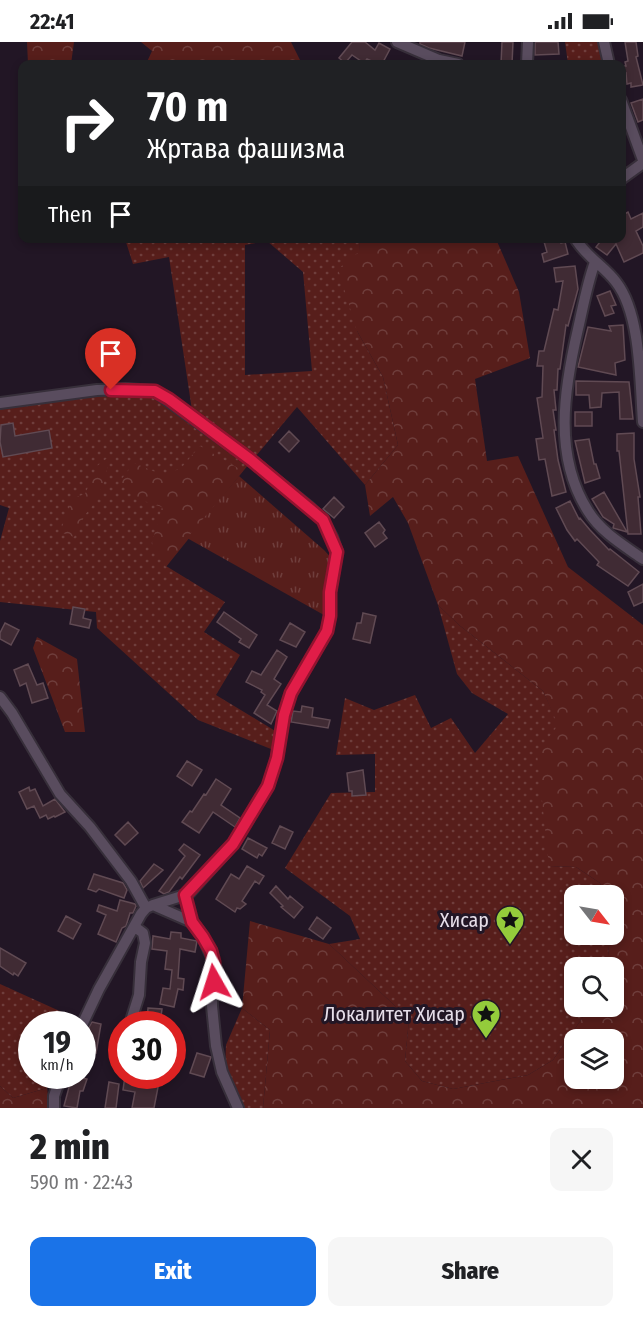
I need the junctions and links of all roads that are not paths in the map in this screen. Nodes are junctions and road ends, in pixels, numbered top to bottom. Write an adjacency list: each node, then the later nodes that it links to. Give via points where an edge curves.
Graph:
1 (397, 42): 4 (street)
2 (528, 42): 5 (street)
3 (604, 42): 6 (street)
4 (439, 60)
5 (527, 60)
6 (608, 60)
7 (626, 114): 8 (street)
8 (643, 161): 9 (street)
9 (626, 174)
10 (579, 243): 11 (street)
11 (595, 262): 13 (street, via 616,281 630,314 637,347); 14 (street, via 567,376 566,447 577,489 589,513 616,540)
12 (0, 402): 16 (street, via 97,390 155,391 309,507 323,520 332,537 337,552 327,631 291,693 268,786 233,844)
13 (643, 422)
14 (643, 559)
15 (0, 697): 17 (street, via 60,794)
16 (185, 895): 17 (street); 18 (street)
17 (150, 906): 18 (street); 19 (street)
18 (192, 922): 24 (street, via 214,962 212,1006 216,1046 222,1072)
19 (135, 927): 20 (street); 21 (street, via 145,943 140,995)
20 (89, 1011)
21 (134, 1011)
22 (56, 1089): 23 (street)
23 (54, 1108)
24 (238, 1108)

